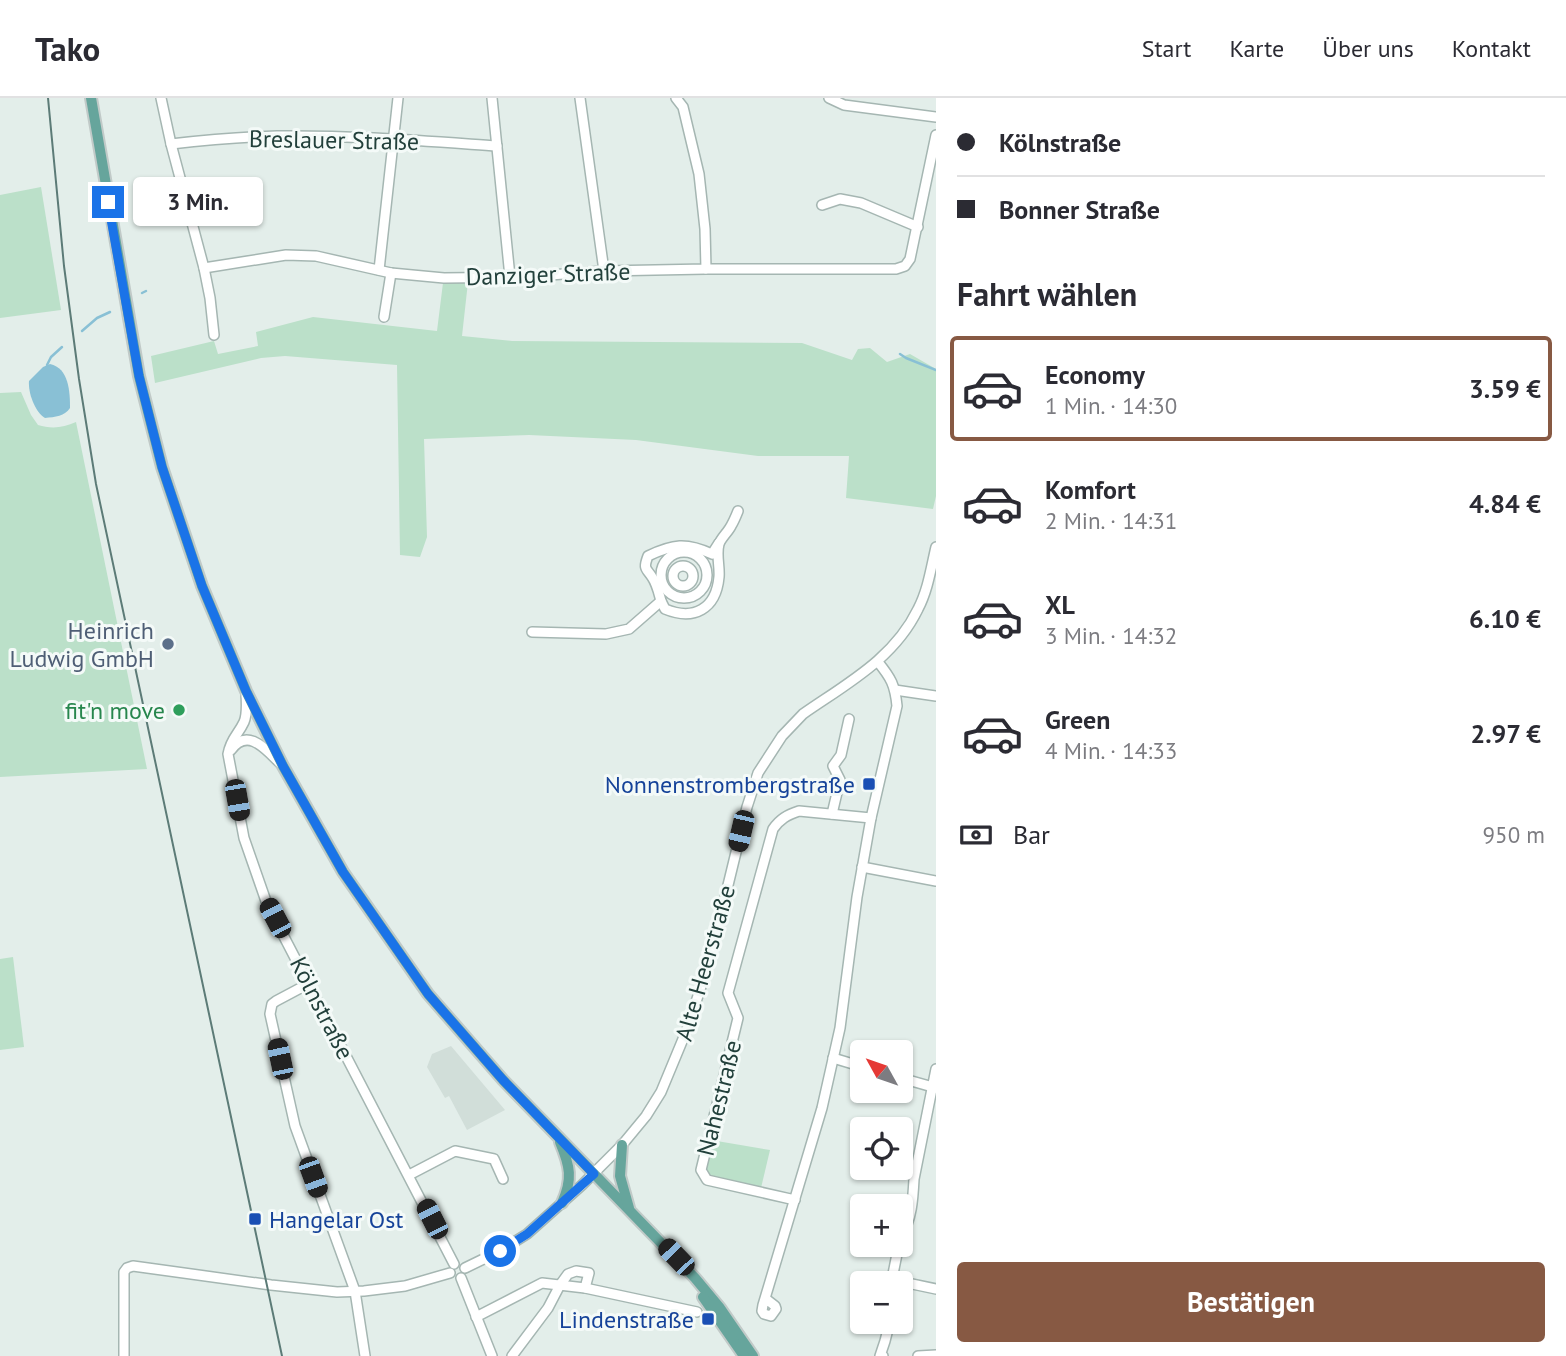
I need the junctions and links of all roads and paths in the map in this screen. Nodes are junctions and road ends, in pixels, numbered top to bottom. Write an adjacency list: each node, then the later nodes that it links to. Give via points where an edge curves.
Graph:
1 (90, 98): 36 (main road, via 139,376 162,467 202,586)
2 (161, 98): 11 (street)
3 (398, 98): 10 (street)
4 (492, 98): 12 (street)
5 (580, 98): 18 (street)
6 (676, 98): 16 (street, via 699,174)
7 (829, 98): 8 (street)
8 (936, 117)
9 (936, 135): 14 (street)
10 (393, 140): 11 (street, Breslauer Straße, via 278,136); 12 (street, Breslauer Straße); 17 (street)
11 (171, 144): 15 (street)
12 (497, 146): 20 (street)
13 (822, 205): 14 (street, via 840,199 861,203)
14 (918, 227): 16 (street, Danziger Straße, via 911,257 896,269)
15 (204, 268): 17 (street, Danziger Straße, via 286,255 316,256); 22 (street)
16 (706, 269): 18 (street, Danziger Straße)
17 (379, 270): 19 (street, Danziger Straße)
18 (604, 271): 20 (street, Danziger Straße)
19 (391, 272): 20 (street, Danziger Straße, via 444,278); 21 (street)
20 (510, 277)
21 (384, 317)
22 (214, 335)
23 (738, 511): 26 (street)
24 (936, 547): 34 (street, Alte Heerstraße, via 919,609)
25 (653, 554): 26 (street, via 675,546 695,546); 27 (street); 31 (street, via 648,556 646,572)
26 (715, 557): 32 (street, via 720,574)
27 (664, 563): 28 (street); 30 (street, via 661,578 667,591 680,598); 30 (street, via 683,552 703,562 706,577)
28 (674, 571): 29 (street, via 676,583); 29 (street, via 689,568 693,576)
29 (688, 584): 30 (street)
30 (694, 596): 32 (street)
31 (661, 601): 32 (street, via 665,610 676,614); 33 (street, via 629,629 606,634)
32 (706, 607)
33 (532, 632)
34 (878, 662): 35 (street); 52 (street, Alte Heerstraße, via 798,719 758,773 688,1027 661,1092)
35 (895, 690): 37 (street); 42 (street, via 897,706)
36 (246, 691): 39 (street, via 244,722); 40 (main road)
37 (936, 696)
38 (849, 719): 41 (street, via 841,755 833,766 840,780)
39 (228, 754): 40 (street, via 247,739 257,742); 45 (street, Kölnstraße, via 244,838 257,877)
40 (283, 766): 51 (main road, via 343,872 428,994)
41 (832, 814): 42 (street, Nahestraße); 57 (street, Nahestraße, via 799,811 788,814 773,829 728,993 738,1018 701,1170 707,1180)
42 (871, 818): 43 (street)
43 (862, 867): 44 (street); 46 (street)
44 (936, 881)
45 (308, 984): 54 (street, Kölnstraße); 67 (street, via 272,1004 270,1014 295,1126)
46 (834, 1058): 47 (street); 57 (street)
47 (850, 1063)
48 (936, 1069): 50 (street)
49 (914, 1082): 50 (street)
50 (934, 1088): 56 (street)
51 (559, 1139): 53 (main road); 58 (main road, via 570,1173)
52 (622, 1145): 53 (street, Alte Heerstraße); 59 (main road, via 620,1176)
53 (594, 1174): 58 (street); 59 (main road)
54 (409, 1175): 55 (street, via 455,1151 494,1159); 60 (street, Kölnstraße)
55 (503, 1179)
56 (913, 1195)
57 (795, 1200): 68 (street)
58 (562, 1203): 61 (street, via 527,1234)
59 (630, 1210): 77 (main road, via 676,1257)
60 (452, 1268): 61 (street, via 459,1263); 62 (street, via 455,1279); 67 (street, via 405,1286)
61 (465, 1268): 62 (street)
62 (461, 1278): 70 (street)
63 (560, 1285): 65 (street); 65 (street, via 576,1271 589,1273); 70 (street, via 542,1283); 76 (street)
64 (913, 1285): 66 (street)
65 (585, 1288): 69 (street)
66 (936, 1289)
67 (355, 1291): 73 (street, via 133,1266 124,1272); 74 (street)
68 (766, 1298)
69 (697, 1312)
70 (476, 1317): 75 (street)
71 (887, 1334): 78 (street)
72 (936, 1355): 79 (street)
73 (124, 1356)
74 (365, 1356)
75 (492, 1356)
76 (512, 1356)
77 (746, 1356)
78 (880, 1356)
79 (918, 1356)

